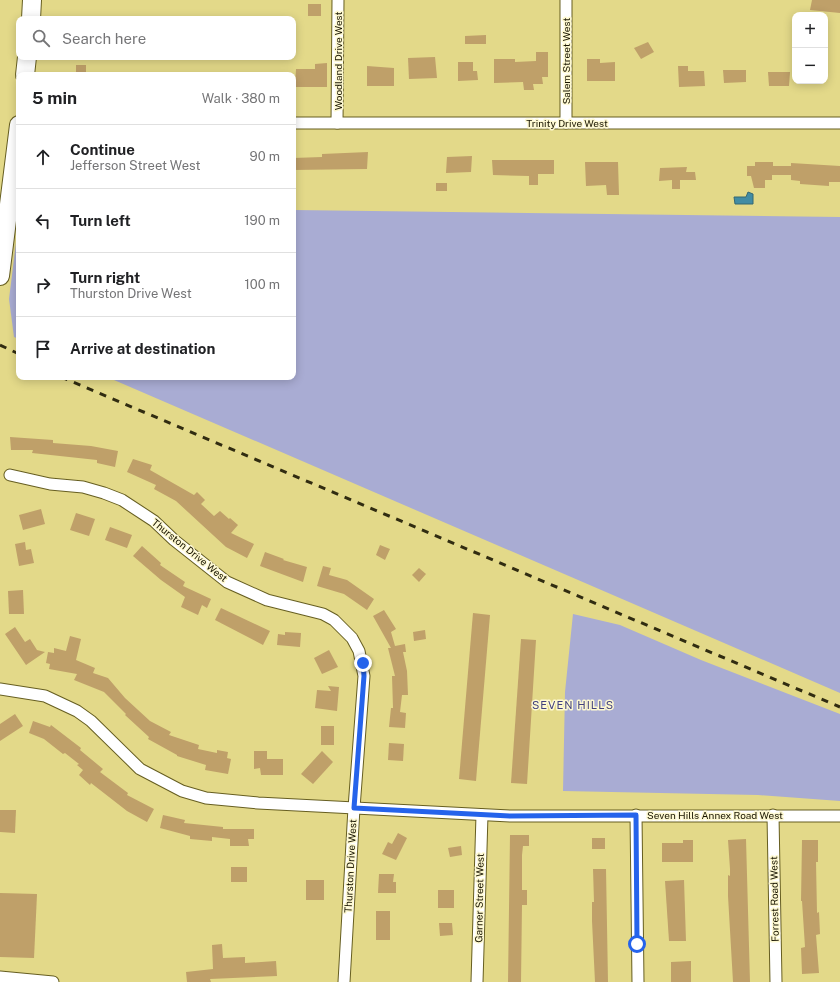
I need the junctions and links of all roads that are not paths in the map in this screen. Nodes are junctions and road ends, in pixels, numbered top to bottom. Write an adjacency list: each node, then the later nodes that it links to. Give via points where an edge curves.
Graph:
1 (32, 0): 4 (main road)
2 (338, 0): 8 (street, Woodland Drive West)
3 (566, 0): 9 (street, Salem Street West)
4 (31, 16)
5 (26, 60): 6 (main road)
6 (24, 72)
7 (296, 123): 8 (street, Trinity Drive West)
8 (337, 123): 9 (street, Trinity Drive West)
9 (566, 123): 10 (street, Trinity Drive West)
10 (840, 123)
11 (16, 149): 12 (main road)
12 (0, 276)
13 (10, 475): 15 (street, Thurston Drive West, via 50,484 82,487 122,500 154,521 227,582 267,600 323,614 344,628 359,651 364,676)
14 (0, 690): 15 (street, Seven Hills Annex Road West, via 45,696 78,711 140,769 182,791 206,798)
15 (354, 808): 16 (street, Seven Hills Annex Road West); 22 (street, Thurston Drive West)
16 (482, 815): 17 (street, Seven Hills Annex Road West); 23 (street, Garner Street West)
17 (636, 815): 18 (street, Seven Hills Annex Road West); 24 (street)
18 (773, 816): 19 (street, Seven Hills Annex Road West); 25 (street, Forrest Road West)
19 (840, 816)
20 (0, 978): 21 (street)
21 (53, 982)
22 (344, 982)
23 (477, 982)
24 (638, 982)
25 (776, 982)

